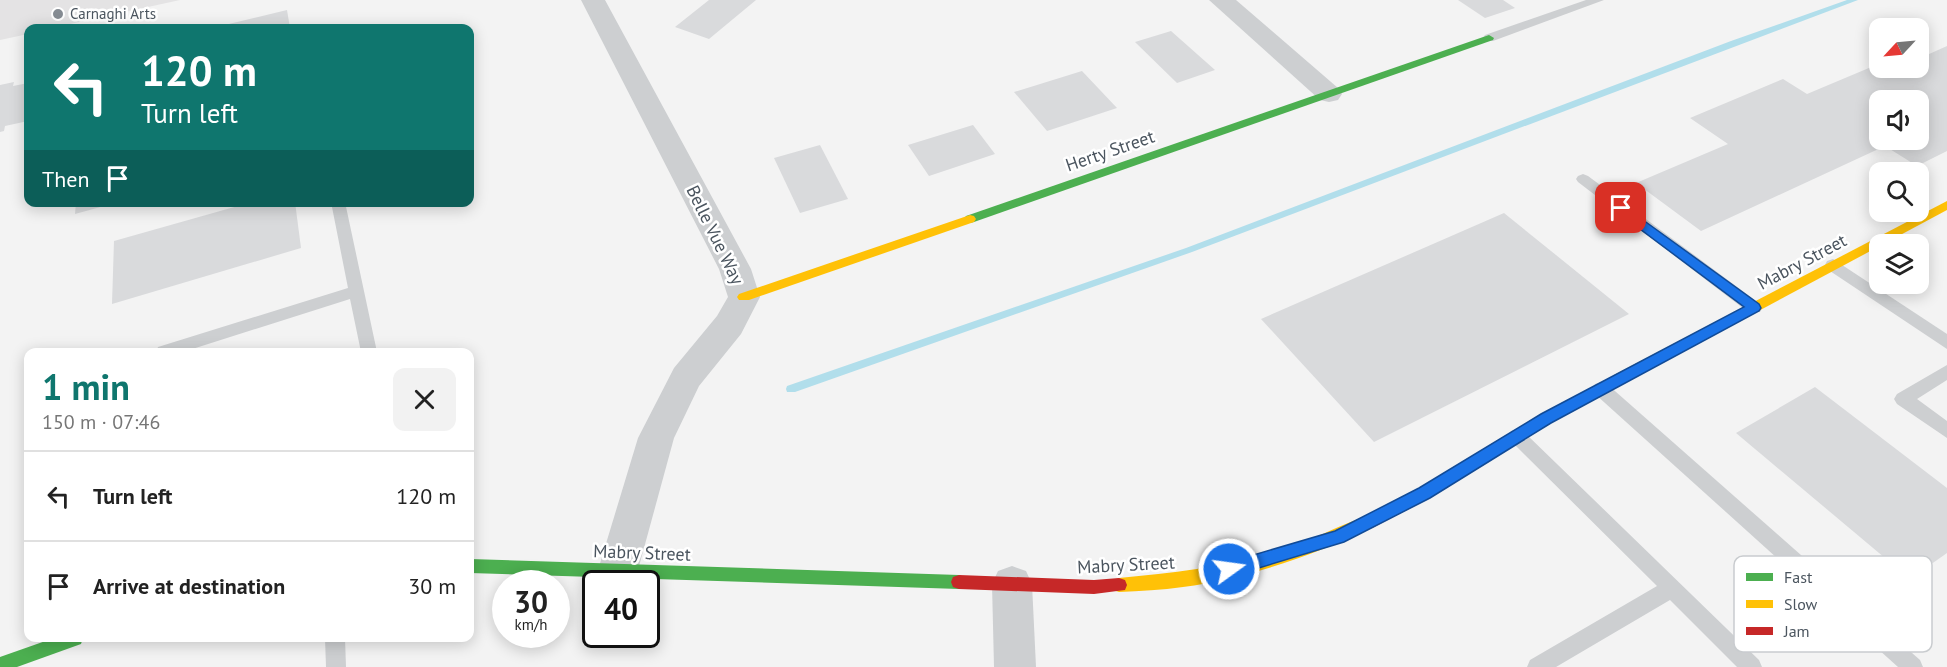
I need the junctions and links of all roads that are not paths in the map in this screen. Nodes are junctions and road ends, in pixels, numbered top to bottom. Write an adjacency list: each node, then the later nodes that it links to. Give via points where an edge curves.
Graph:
1 (593, 0): 13 (street, Belle Vue Way, via 735,268)
2 (1221, 0): 7 (street)
3 (1552, 0): 5 (lane)
4 (1598, 0): 5 (lane)
5 (1568, 10): 6 (lane)
6 (1489, 38): 7 (street, Herty Street)
7 (1329, 94): 13 (street, Herty Street)
8 (1583, 179): 14 (lane)
9 (1947, 206): 11 (street, Mabry Street)
10 (339, 207): 12 (lane)
11 (1833, 265): 14 (street, Mabry Street); 15 (lane)
12 (356, 291): 16 (lane); 17 (lane)
13 (744, 297): 24 (street, Belle Vue Way, via 729,325 686,378 656,438)
14 (1754, 308): 19 (street, Mabry Street)
15 (1947, 343)
16 (177, 348)
17 (368, 348)
18 (1947, 372): 20 (lane, via 1903,399)
19 (1601, 389): 21 (street, Mabry Street); 22 (lane)
20 (1947, 431)
21 (1517, 436): 26 (street, Mabry Street, via 1425,493 1338,537 1252,564 1184,580 1094,587); 27 (lane)
22 (1788, 556)
23 (474, 566): 24 (street, Mabry Street)
24 (618, 570)
25 (660, 571): 26 (street, Mabry Street)
26 (1012, 584): 35 (street)
27 (1672, 588): 30 (lane); 36 (lane)
28 (64, 642): 33 (street)
29 (335, 642): 34 (lane)
30 (1734, 649)
31 (1737, 652): 37 (lane)
32 (1896, 652): 38 (lane)
33 (0, 665)
34 (336, 667)
35 (1015, 667)
36 (1537, 667)
37 (1752, 667)
38 (1913, 667)

